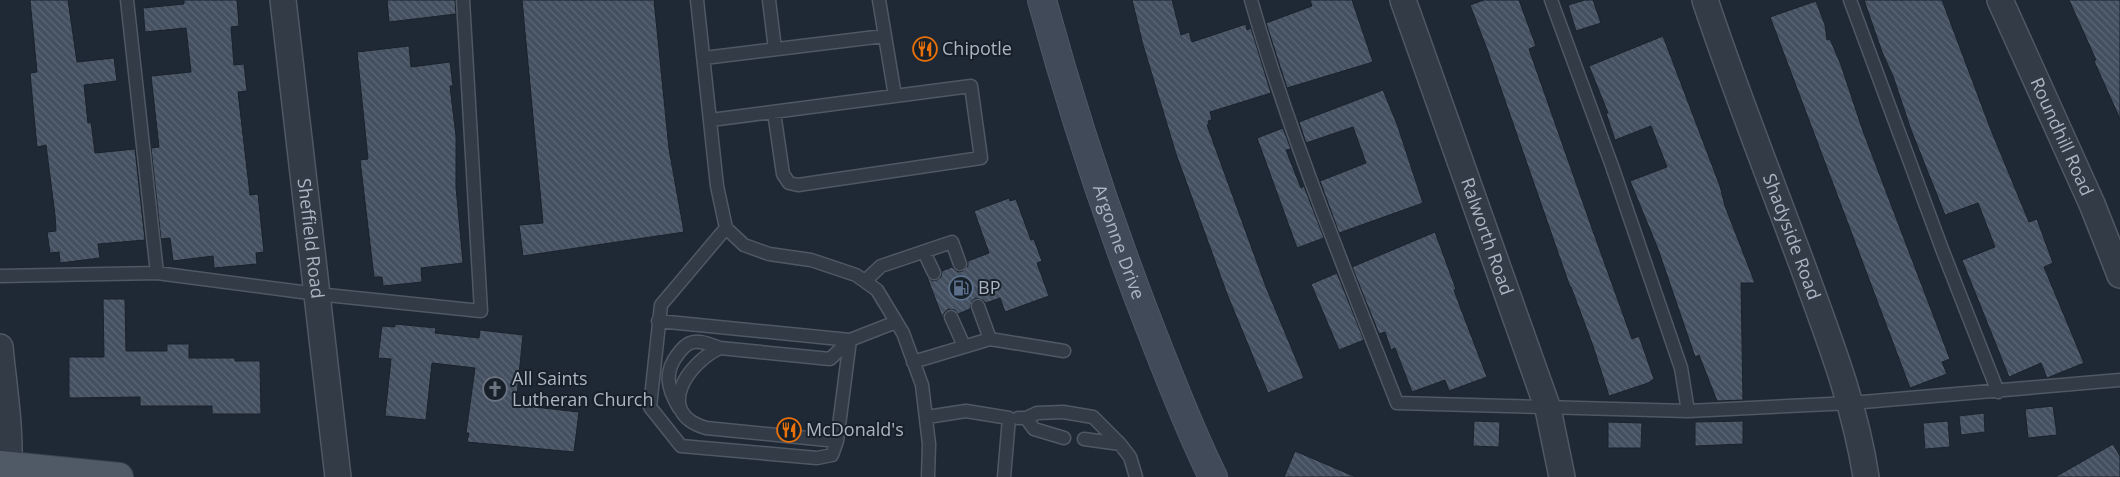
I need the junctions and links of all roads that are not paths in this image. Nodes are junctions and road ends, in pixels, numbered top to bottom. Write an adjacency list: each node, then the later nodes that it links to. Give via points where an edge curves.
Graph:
1 (127, 0): 23 (lane)
2 (283, 0): 28 (street, Sheffield Road)
3 (463, 0): 28 (lane, via 480,311)
4 (697, 0): 16 (lane)
5 (769, 0): 15 (lane)
6 (880, 0): 14 (lane)
7 (1042, 0): 59 (main road, Argonne Drive, via 1112,226 1161,356)
8 (1251, 0): 43 (lane, via 1330,231 1397,403)
9 (1403, 0): 43 (street, Ralworth Road)
10 (1552, 0): 44 (lane, via 1681,368)
11 (1704, 0): 42 (street, Shadyside Road)
12 (1850, 0): 41 (lane)
13 (2000, 0): 25 (street, Roundhill Road, via 2092,204)
14 (884, 36): 15 (lane); 17 (lane)
15 (776, 49): 16 (lane)
16 (704, 58): 19 (lane)
17 (895, 96): 18 (lane); 18 (lane, via 972,86 981,158 798,185 789,183 783,174)
18 (774, 112): 19 (lane)
19 (711, 120): 20 (lane, via 717,186)
20 (726, 228): 27 (lane, via 744,245 769,254 811,260); 31 (lane, via 661,305)
21 (924, 252): 22 (lane, via 952,242); 24 (lane); 27 (lane, via 881,266)
22 (960, 264)
23 (157, 273): 26 (lane); 28 (lane)
24 (934, 274)
25 (2120, 275)
26 (0, 276)
27 (865, 281): 32 (lane, via 877,290)
28 (317, 294): 55 (street, Sheffield Road)
29 (978, 306): 33 (lane)
30 (951, 317): 35 (lane)
31 (658, 321): 34 (lane); 51 (lane, via 650,407 681,446 817,458 832,455)
32 (896, 322): 34 (lane); 39 (lane)
33 (990, 339): 35 (lane); 38 (lane)
34 (850, 340): 37 (lane, via 830,359); 51 (lane)
35 (964, 346): 39 (lane)
36 (0, 347): 53 (street)
37 (720, 348): 45 (lane, via 693,366 681,385 679,402); 45 (lane, via 705,342 690,343 673,360 667,377 670,393)
38 (1064, 351)
39 (913, 362): 46 (lane, via 922,384)
40 (2120, 380): 41 (lane)
41 (1998, 392): 42 (lane)
42 (1851, 404): 44 (lane); 61 (street, Shadyside Road)
43 (1548, 409): 44 (lane); 60 (street, Ralworth Road)
44 (1688, 411)
45 (683, 414): 51 (lane, via 692,424 706,428)
46 (927, 417): 47 (lane, via 966,411); 56 (lane)
47 (1009, 418): 48 (lane); 57 (lane)
48 (1026, 418): 49 (lane, via 1034,429); 52 (lane, via 1037,413 1063,412 1093,417)
49 (1064, 438)
50 (1084, 439): 52 (lane)
51 (837, 441)
52 (1120, 444): 58 (lane, via 1130,457)
53 (6, 469): 54 (main road)
54 (119, 477)
55 (338, 477)
56 (928, 477)
57 (1004, 477)
58 (1136, 477)
59 (1213, 477)
60 (1562, 477)
61 (1866, 477)

